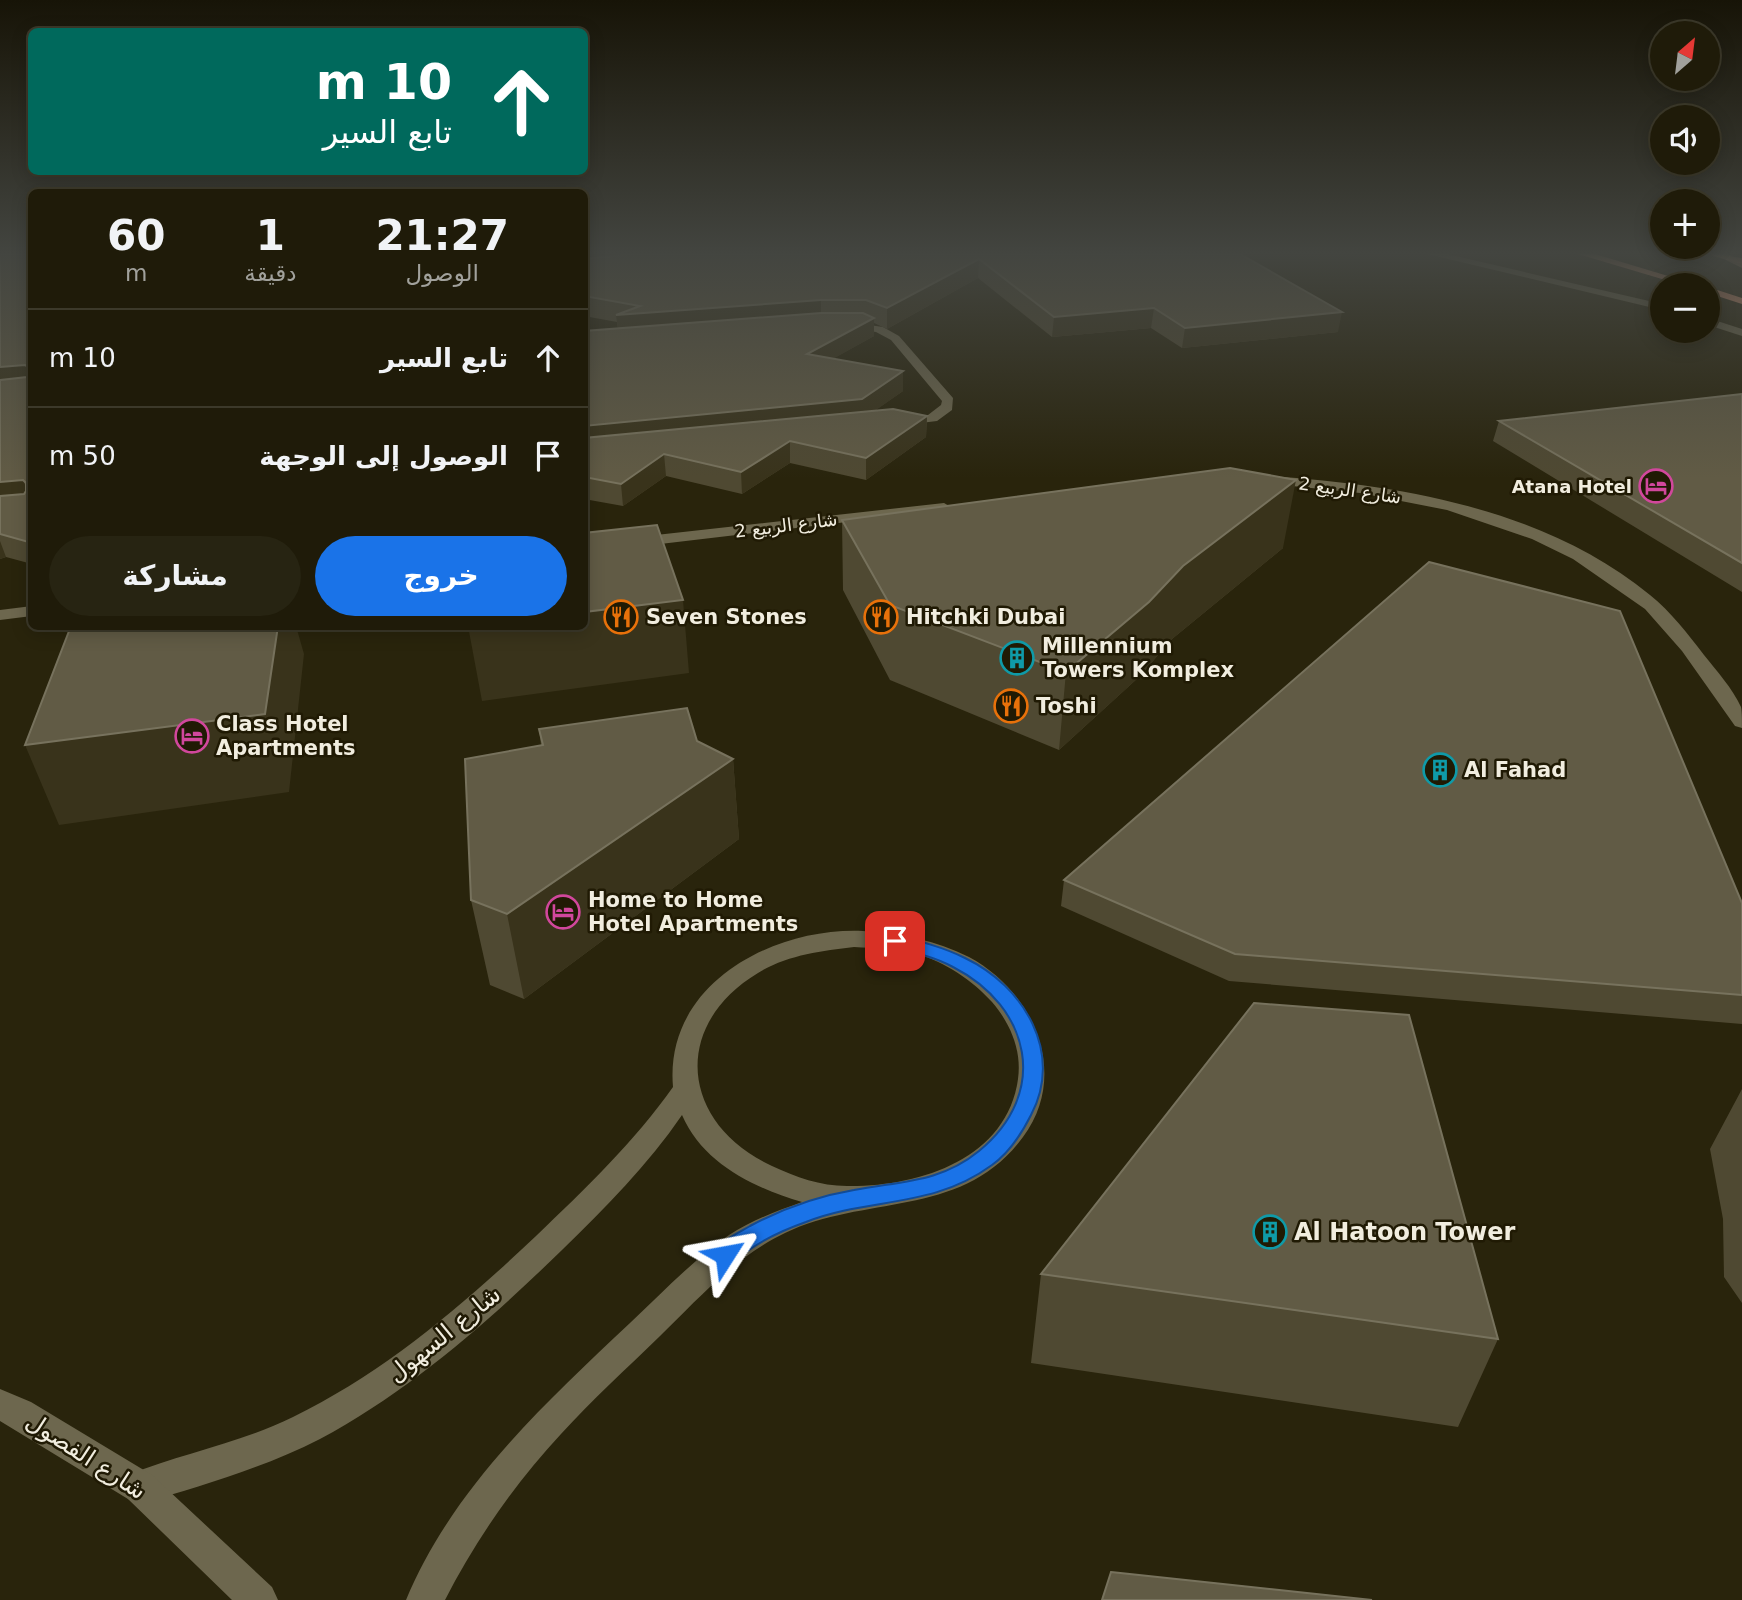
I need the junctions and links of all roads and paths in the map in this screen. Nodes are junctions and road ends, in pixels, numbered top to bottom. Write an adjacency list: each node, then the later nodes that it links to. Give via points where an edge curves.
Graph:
1 (875, 329): 2 (street, via 889,333 948,401 932,418)
2 (888, 424)
3 (1258, 480): 8 (street, شارع الربيع 2, via 1384,492 1461,509 1532,534 1597,566 1650,603 1688,645)
4 (960, 505): 5 (street, شارع الربيع 2)
5 (588, 548)
6 (28, 612): 7 (street)
7 (0, 615)
8 (1742, 722)
9 (684, 1091): 10 (street, via 699,1124 724,1153 761,1177 806,1193); 10 (street, via 687,1040 705,1005 737,975 776,954 854,939 895,941 961,963 989,981 1010,1003 1028,1034 1035,1066 1029,1099 1012,1130 986,1158 948,1180 903,1194); 12 (street, شارع السهول, via 616,1177 501,1289 433,1347 379,1386 305,1428 224,1462)
10 (855, 1199): 14 (street, via 777,1223 709,1268 548,1423 496,1486)
11 (0, 1405): 12 (street, شارع الفصول)
12 (141, 1487): 13 (street, شارع الفصول)
13 (259, 1600)
14 (425, 1600)

